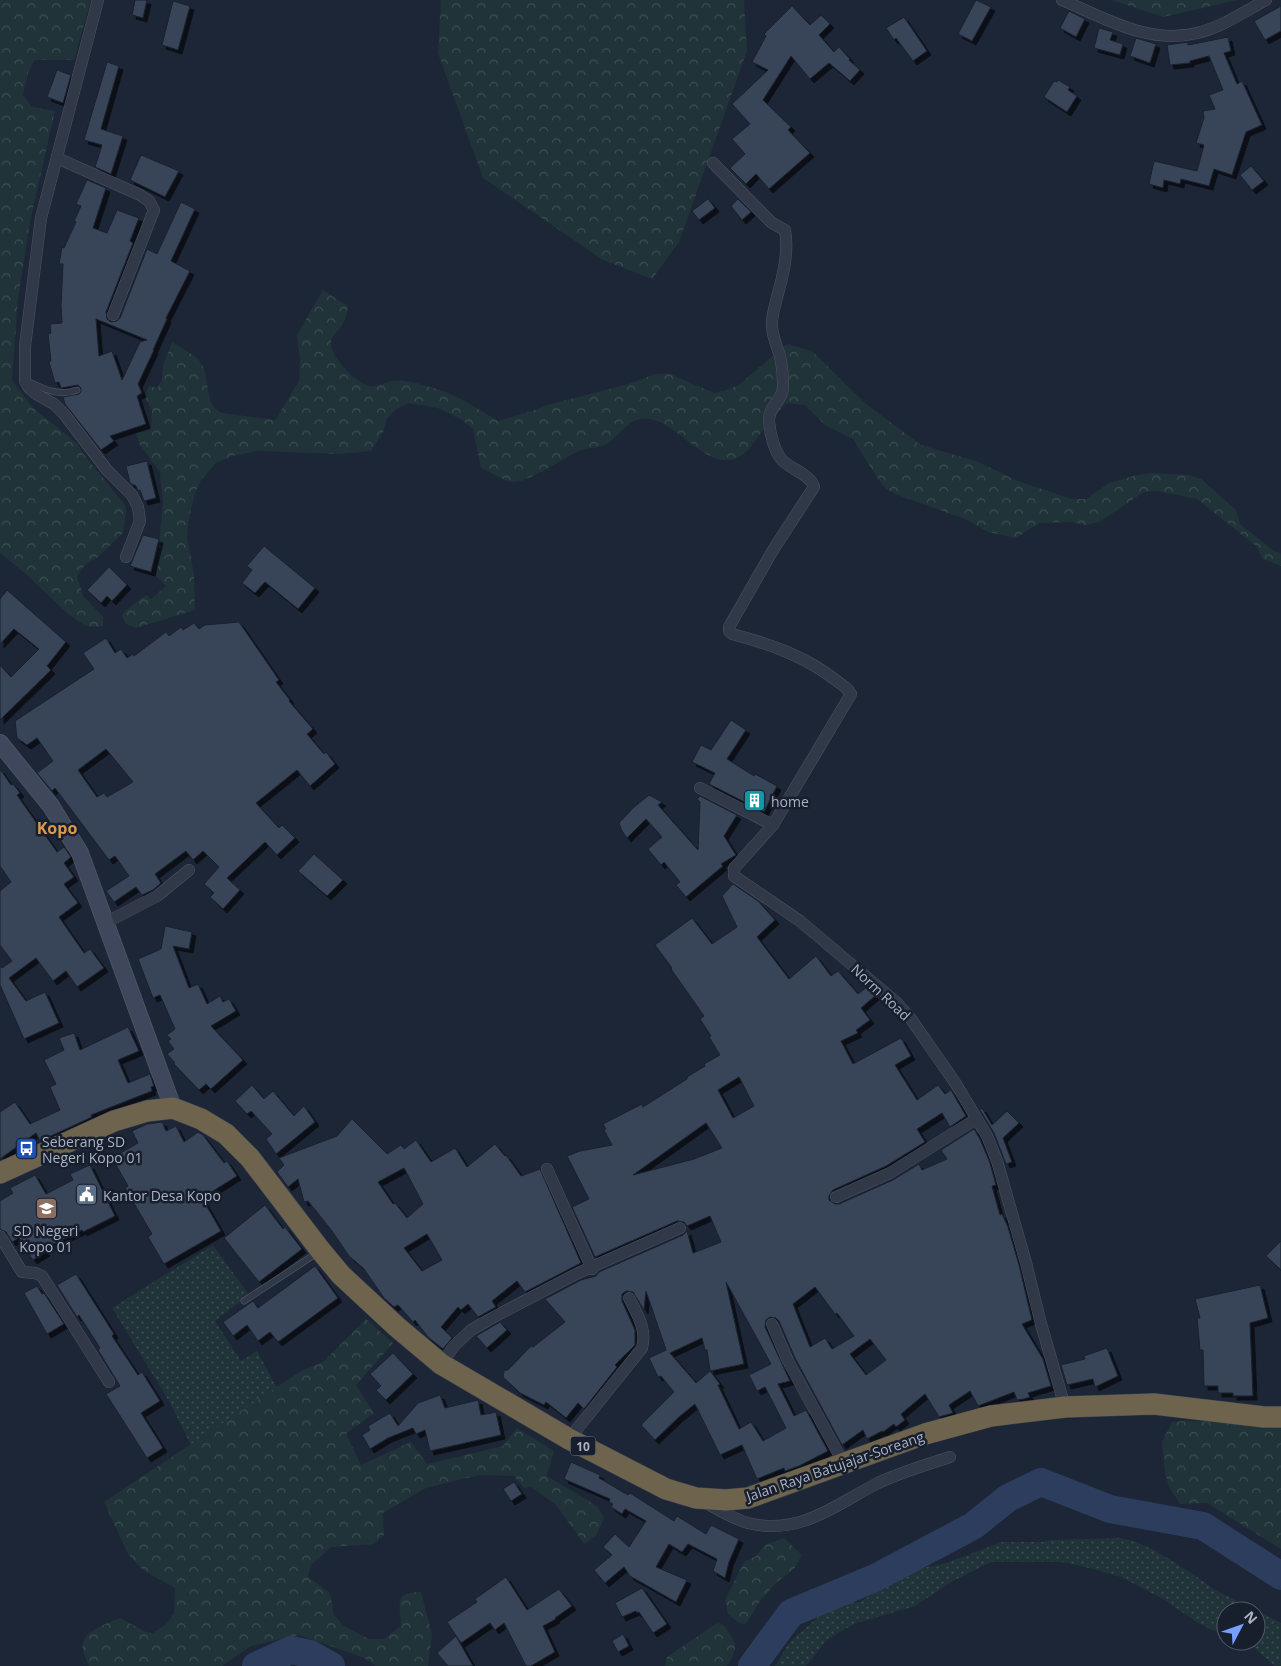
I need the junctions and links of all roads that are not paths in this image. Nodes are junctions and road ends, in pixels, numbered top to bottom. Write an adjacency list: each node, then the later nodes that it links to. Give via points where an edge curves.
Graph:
1 (98, 0): 4 (street)
2 (1062, 0): 3 (street, via 1128,29 1162,36 1198,33)
3 (1266, 0)
4 (57, 158): 6 (street, via 140,196 154,210); 7 (street, via 41,218 25,346)
5 (714, 163): 12 (street, Norm Road, via 772,223 785,230 782,278 772,314 783,387 770,413 770,423 782,460 810,480 814,487 773,550 729,631 795,654 827,673 849,691 850,697)
6 (113, 315)
7 (25, 380): 8 (lane, via 62,394); 9 (street, via 29,388 64,414 107,470 132,495 140,520)
8 (77, 390)
9 (126, 557)
10 (0, 743): 14 (street, via 51,806 71,837)
11 (700, 788): 12 (street)
12 (773, 825): 16 (street, Norm Road, via 734,868 734,876 800,921 896,1002 956,1084)
13 (189, 870): 14 (street, via 157,896)
14 (105, 923): 15 (street)
15 (173, 1108): 18 (highway, Jalan Raya Batujajar-Soreang / 10, via 147,1111 114,1121); 22 (highway, Jalan Raya Batujajar-Soreang / 10, via 226,1134 250,1158)
16 (976, 1119): 19 (street, via 890,1173); 29 (street, Norm Road, via 1000,1169)
17 (547, 1169): 23 (street)
18 (0, 1173)
19 (836, 1196)
20 (680, 1228): 23 (street)
21 (0, 1236): 28 (street, via 22,1272 42,1276)
22 (320, 1251): 25 (lane); 27 (highway, Jalan Raya Batujajar-Soreang / 10, via 355,1288)
23 (592, 1269): 27 (street, via 471,1330)
24 (629, 1298): 31 (street, via 643,1330 642,1348)
25 (244, 1302)
26 (772, 1324): 33 (street, via 788,1361)
27 (441, 1364): 31 (highway, Jalan Raya Batujajar-Soreang / 10)
28 (109, 1382)
29 (1065, 1407): 30 (highway, Jalan Raya Batujajar-Soreang / 10, via 1154,1404 1257,1417); 33 (highway, Jalan Raya Batujajar-Soreang / 10, via 991,1416 925,1434)
30 (1281, 1416)
31 (569, 1439): 34 (highway, Jalan Raya Batujajar-Soreang / 10, via 666,1489)
32 (950, 1458): 34 (street, via 880,1482 824,1514 788,1525 766,1526 746,1522)
33 (844, 1464): 34 (highway, Jalan Raya Batujajar-Soreang / 10, via 748,1498)
34 (696, 1498)

